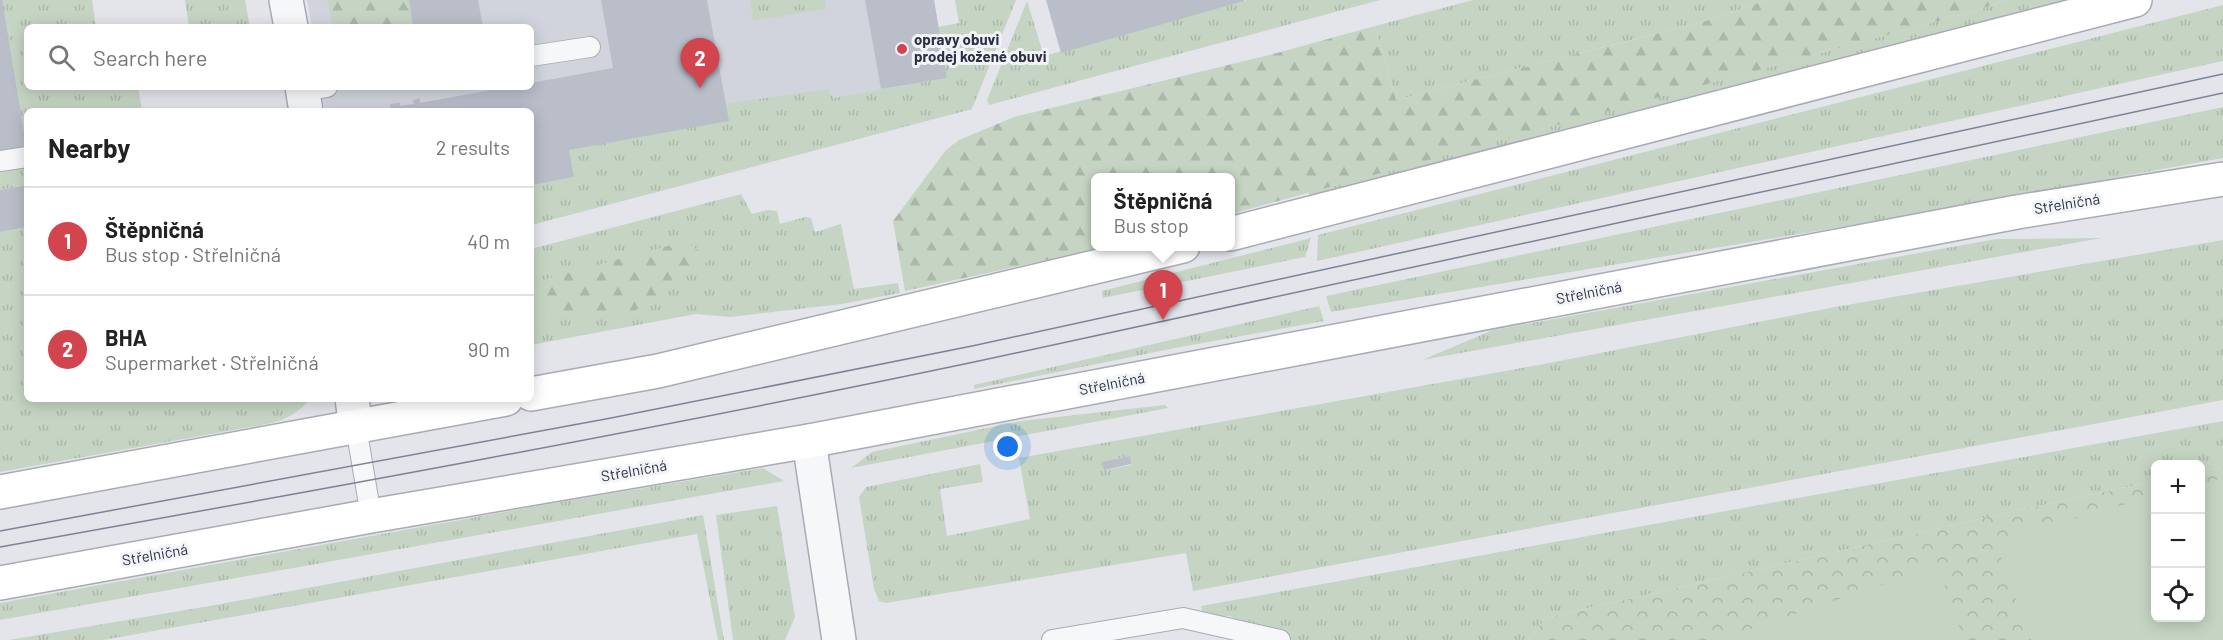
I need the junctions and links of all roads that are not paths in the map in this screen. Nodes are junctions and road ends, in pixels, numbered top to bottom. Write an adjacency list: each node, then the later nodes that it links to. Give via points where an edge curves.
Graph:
1 (286, 0): 3 (street)
2 (2135, 0): 9 (main road)
3 (290, 24)
4 (590, 46): 5 (lane)
5 (534, 55)
6 (24, 157): 7 (lane)
7 (0, 161)
8 (2223, 179): 14 (main road, Střelničná, via 2017,212)
9 (1235, 233)
10 (1162, 251): 11 (main road, via 657,370)
11 (534, 393)
12 (473, 402): 13 (main road)
13 (354, 413): 15 (main road); 16 (lane)
14 (809, 441): 16 (main road, Střelničná); 20 (street)
15 (0, 492)
16 (371, 516): 17 (main road, Střelničná)
17 (0, 583)
18 (1155, 632): 19 (lane, via 1183,618); 21 (lane)
19 (1247, 636): 22 (lane)
20 (838, 640)
21 (1052, 640)
22 (1280, 640)

